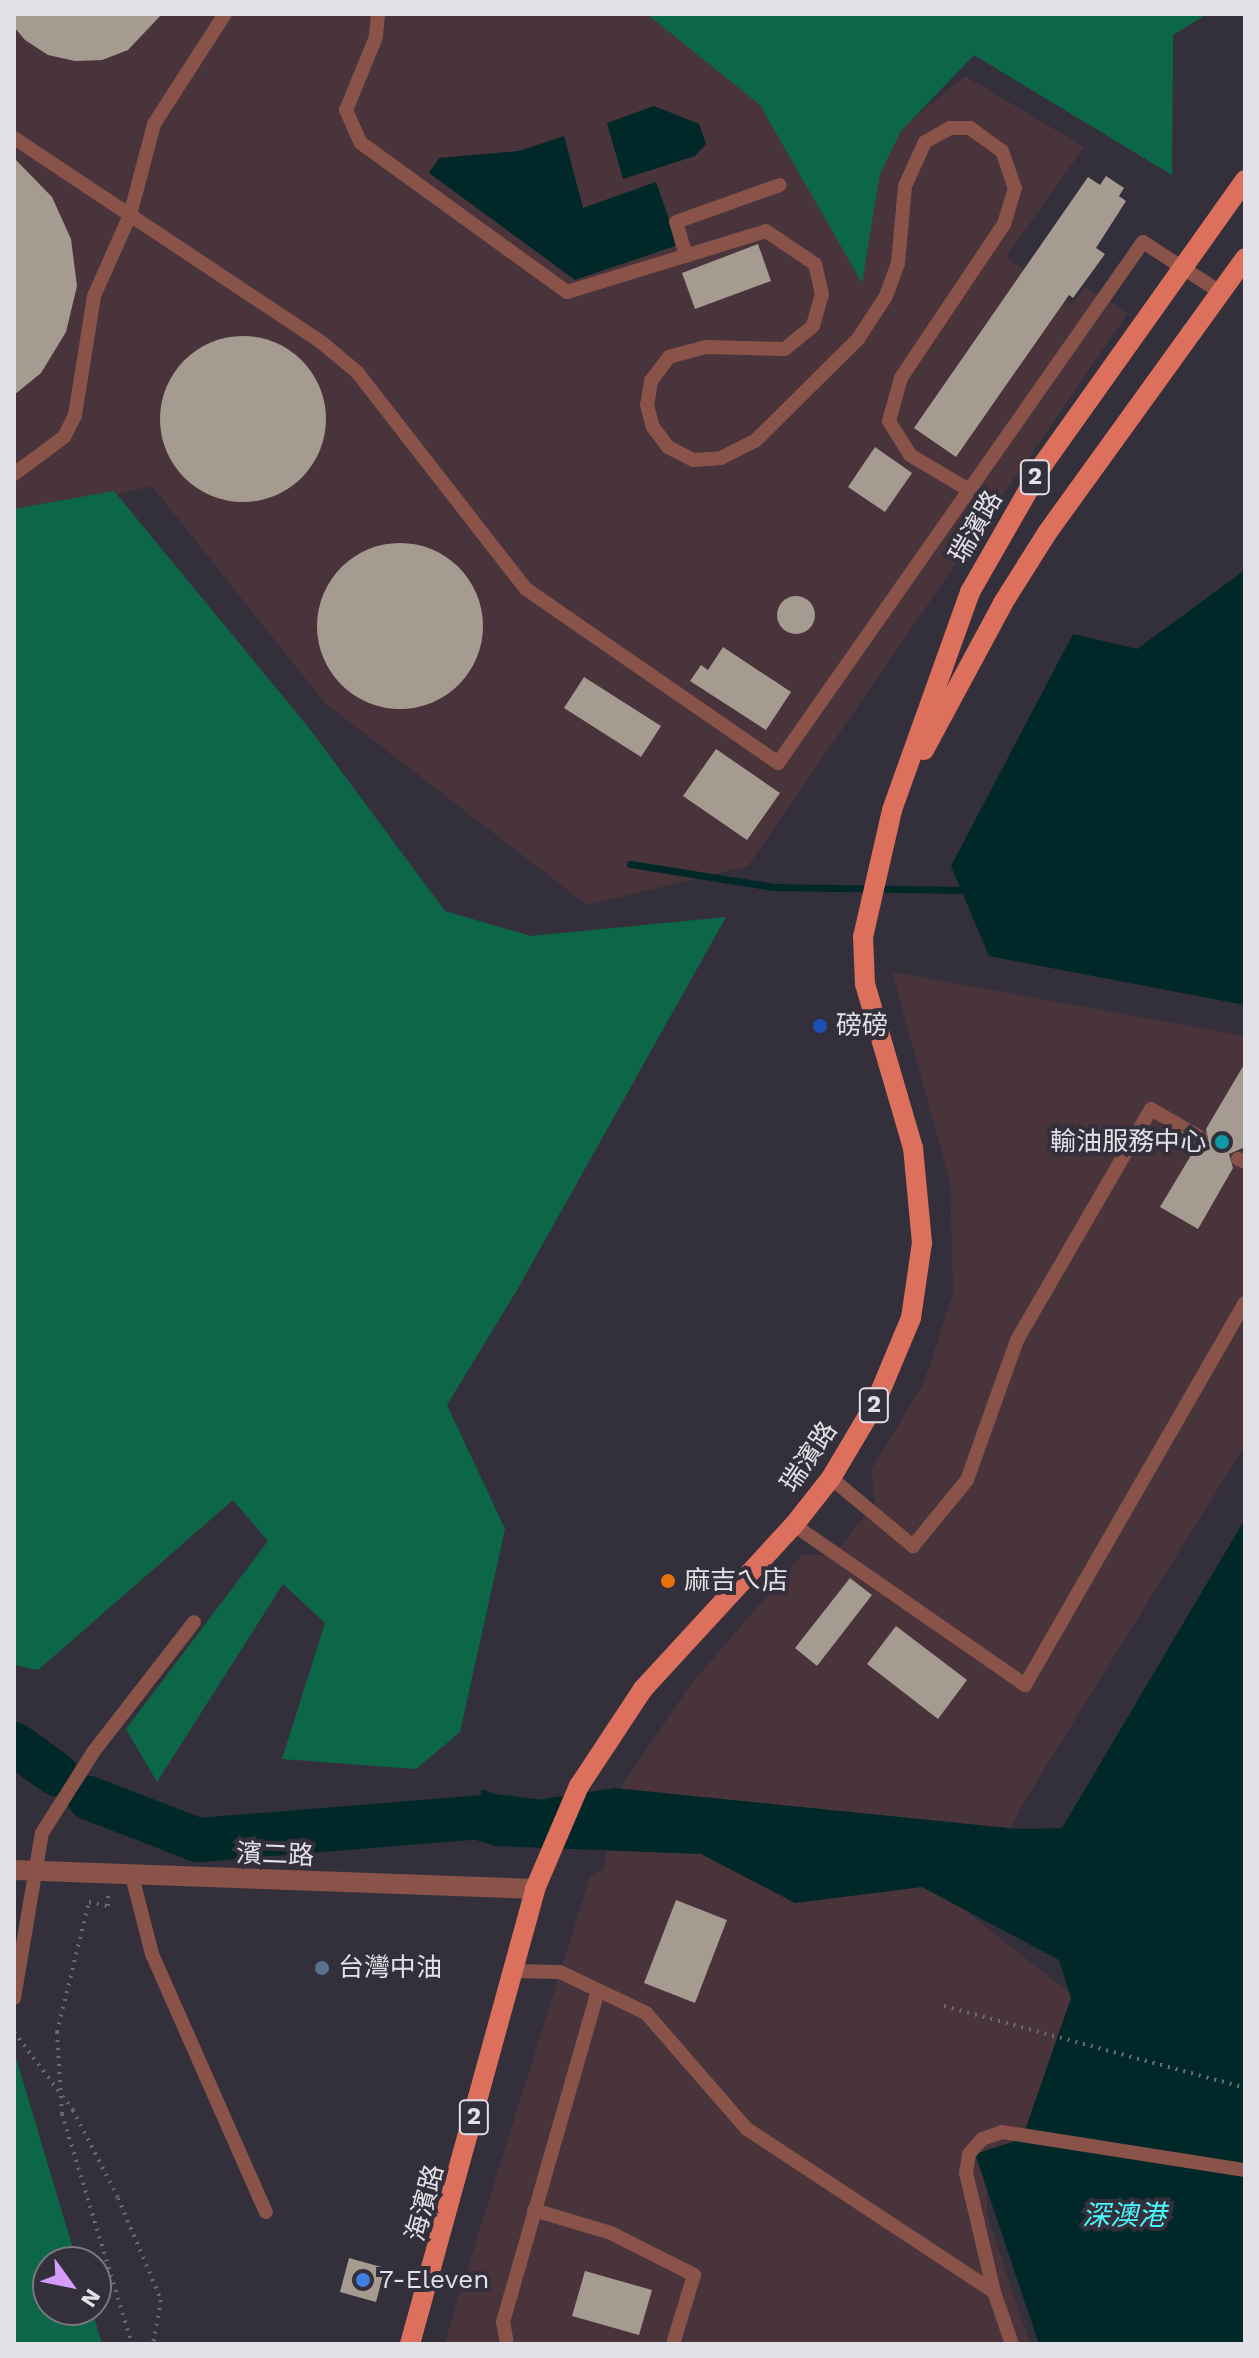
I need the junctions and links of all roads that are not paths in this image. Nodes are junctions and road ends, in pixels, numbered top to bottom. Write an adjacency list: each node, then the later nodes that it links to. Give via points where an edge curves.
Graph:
1 (225, 14): 6 (lane, via 154,124)
2 (378, 14): 7 (lane, via 376,37 346,110 361,143 567,292)
3 (14, 138): 6 (lane)
4 (1245, 180): 9 (main road, 瑞濱路 / 2)
5 (780, 185): 7 (lane, via 676,222)
6 (130, 215): 11 (lane, via 94,296 75,415 64,437 27,470); 12 (lane, via 321,342 357,372 526,589 778,763)
7 (686, 256): 12 (lane, via 766,231 815,264 822,294 813,326 785,349 706,347 669,357 651,381 647,405 653,427 668,447 694,460 721,458 755,441 858,339 886,296 898,263 905,186 925,142 950,128 970,128 1002,151 1015,188 1004,224 901,378 889,421 910,455)
8 (1245, 258): 10 (main road, 瑞濱路 / 2)
9 (1183, 268): 10 (lane); 12 (lane, via 1143,242); 13 (main road, 瑞濱路 / 2, via 1044,463 977,579)
10 (1220, 292): 13 (main road, 瑞濱路 / 2, via 1003,603)
11 (14, 474)
12 (969, 490)
13 (892, 810): 16 (main road, 瑞濱路 / 2, via 863,937 865,984 913,1148 922,1243 911,1318 875,1404)
14 (1201, 1138): 16 (lane, via 1151,1109 1017,1340 967,1480 913,1546)
15 (1245, 1303): 17 (lane, via 1025,1685)
16 (831, 1478): 17 (main road, 瑞濱路 / 2)
17 (794, 1525): 22 (main road, 瑞濱路 / 2, via 643,1689 579,1786)
18 (194, 1622): 20 (lane, via 94,1751 49,1821)
19 (14, 1870): 20 (street, 濱二路)
20 (35, 1873): 21 (street, 濱二路); 25 (lane)
21 (132, 1876): 22 (street, 濱二路); 28 (lane, via 152,1954)
22 (535, 1889): 23 (main road, 海濱路 / 2)
23 (512, 1971): 24 (lane, via 560,1972); 30 (main road, 海濱路 / 2)
24 (598, 1991): 27 (lane); 29 (lane, via 646,2013 747,2129)
25 (14, 1998)
26 (1245, 2170): 29 (lane, via 1002,2132 982,2139 969,2154 966,2173)
27 (534, 2210): 31 (lane, via 503,2322); 32 (lane, via 611,2233 694,2275)
28 (266, 2212)
29 (994, 2292): 33 (lane)
30 (410, 2344)
31 (507, 2344)
32 (673, 2344)
33 (1012, 2344)

